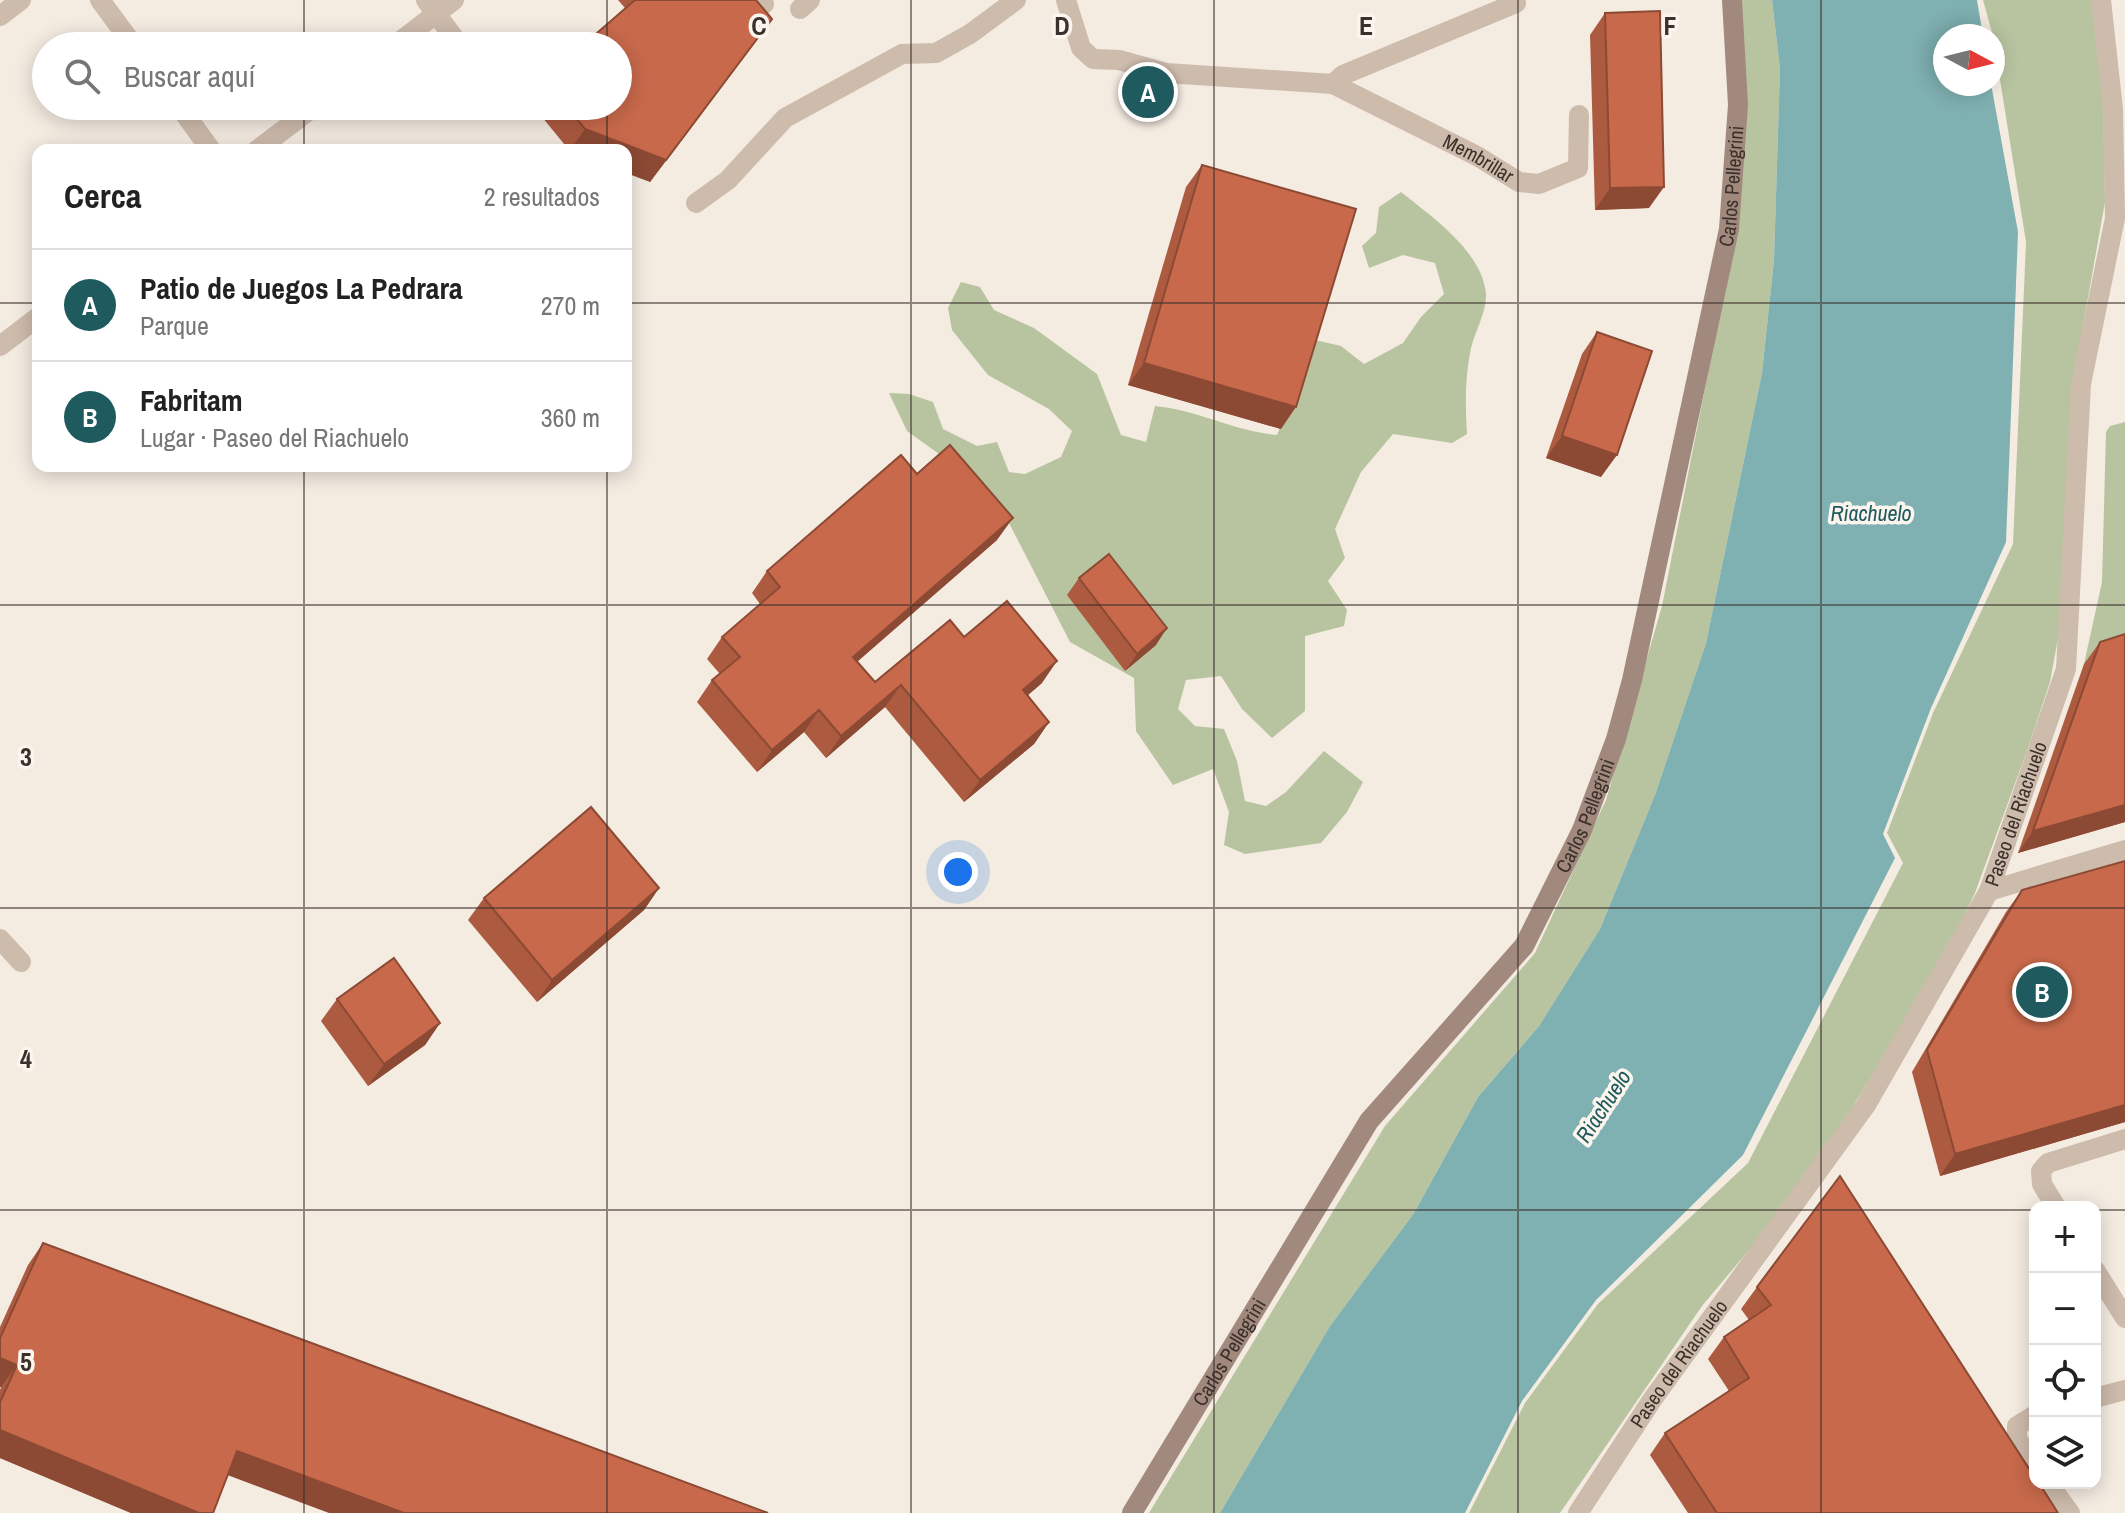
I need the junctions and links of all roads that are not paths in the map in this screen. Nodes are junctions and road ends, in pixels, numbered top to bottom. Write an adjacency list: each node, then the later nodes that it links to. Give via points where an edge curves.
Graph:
1 (21, 0): 10 (street)
2 (100, 0): 11 (street)
3 (454, 0): 9 (street)
4 (1016, 0): 20 (street, via 930,56 902,54 785,118 728,180)
5 (1066, 0): 14 (street, via 1081,48 1093,59 1166,73)
6 (1732, 0): 36 (street, Carlos Pellegrini, via 1738,105 1729,229 1632,680 1582,830 1524,946 1369,1121)
7 (2101, 0): 24 (street, Paseo del Riachuelo, via 2113,109 2115,218 2081,384 2066,669)
8 (1516, 3): 14 (street, via 1343,75)
9 (431, 7): 12 (street); 13 (street)
10 (0, 16)
11 (124, 32)
12 (407, 32)
13 (450, 32)
14 (1333, 84): 15 (street, Membrillar, via 1529,185 1578,168)
15 (1579, 115)
16 (189, 120): 18 (street)
17 (297, 120): 19 (street)
18 (207, 144)
19 (265, 144)
20 (696, 203)
21 (32, 322): 22 (street)
22 (0, 346)
23 (2125, 850): 24 (street)
24 (1989, 891): 37 (street, Paseo del Riachuelo, via 1866,1105 1652,1400)
25 (0, 939): 26 (street)
26 (21, 962)
27 (2125, 1139): 28 (street, via 2048,1163 2041,1171 2042,1184)
28 (2052, 1201)
29 (2097, 1273): 30 (street)
30 (2125, 1318)
31 (2125, 1390): 32 (street)
32 (2101, 1396)
33 (2029, 1419): 34 (street, via 2017,1426 2017,1439)
34 (2029, 1456)
35 (2052, 1489): 38 (street)
36 (1132, 1513)
37 (1578, 1513)
38 (2070, 1513)

